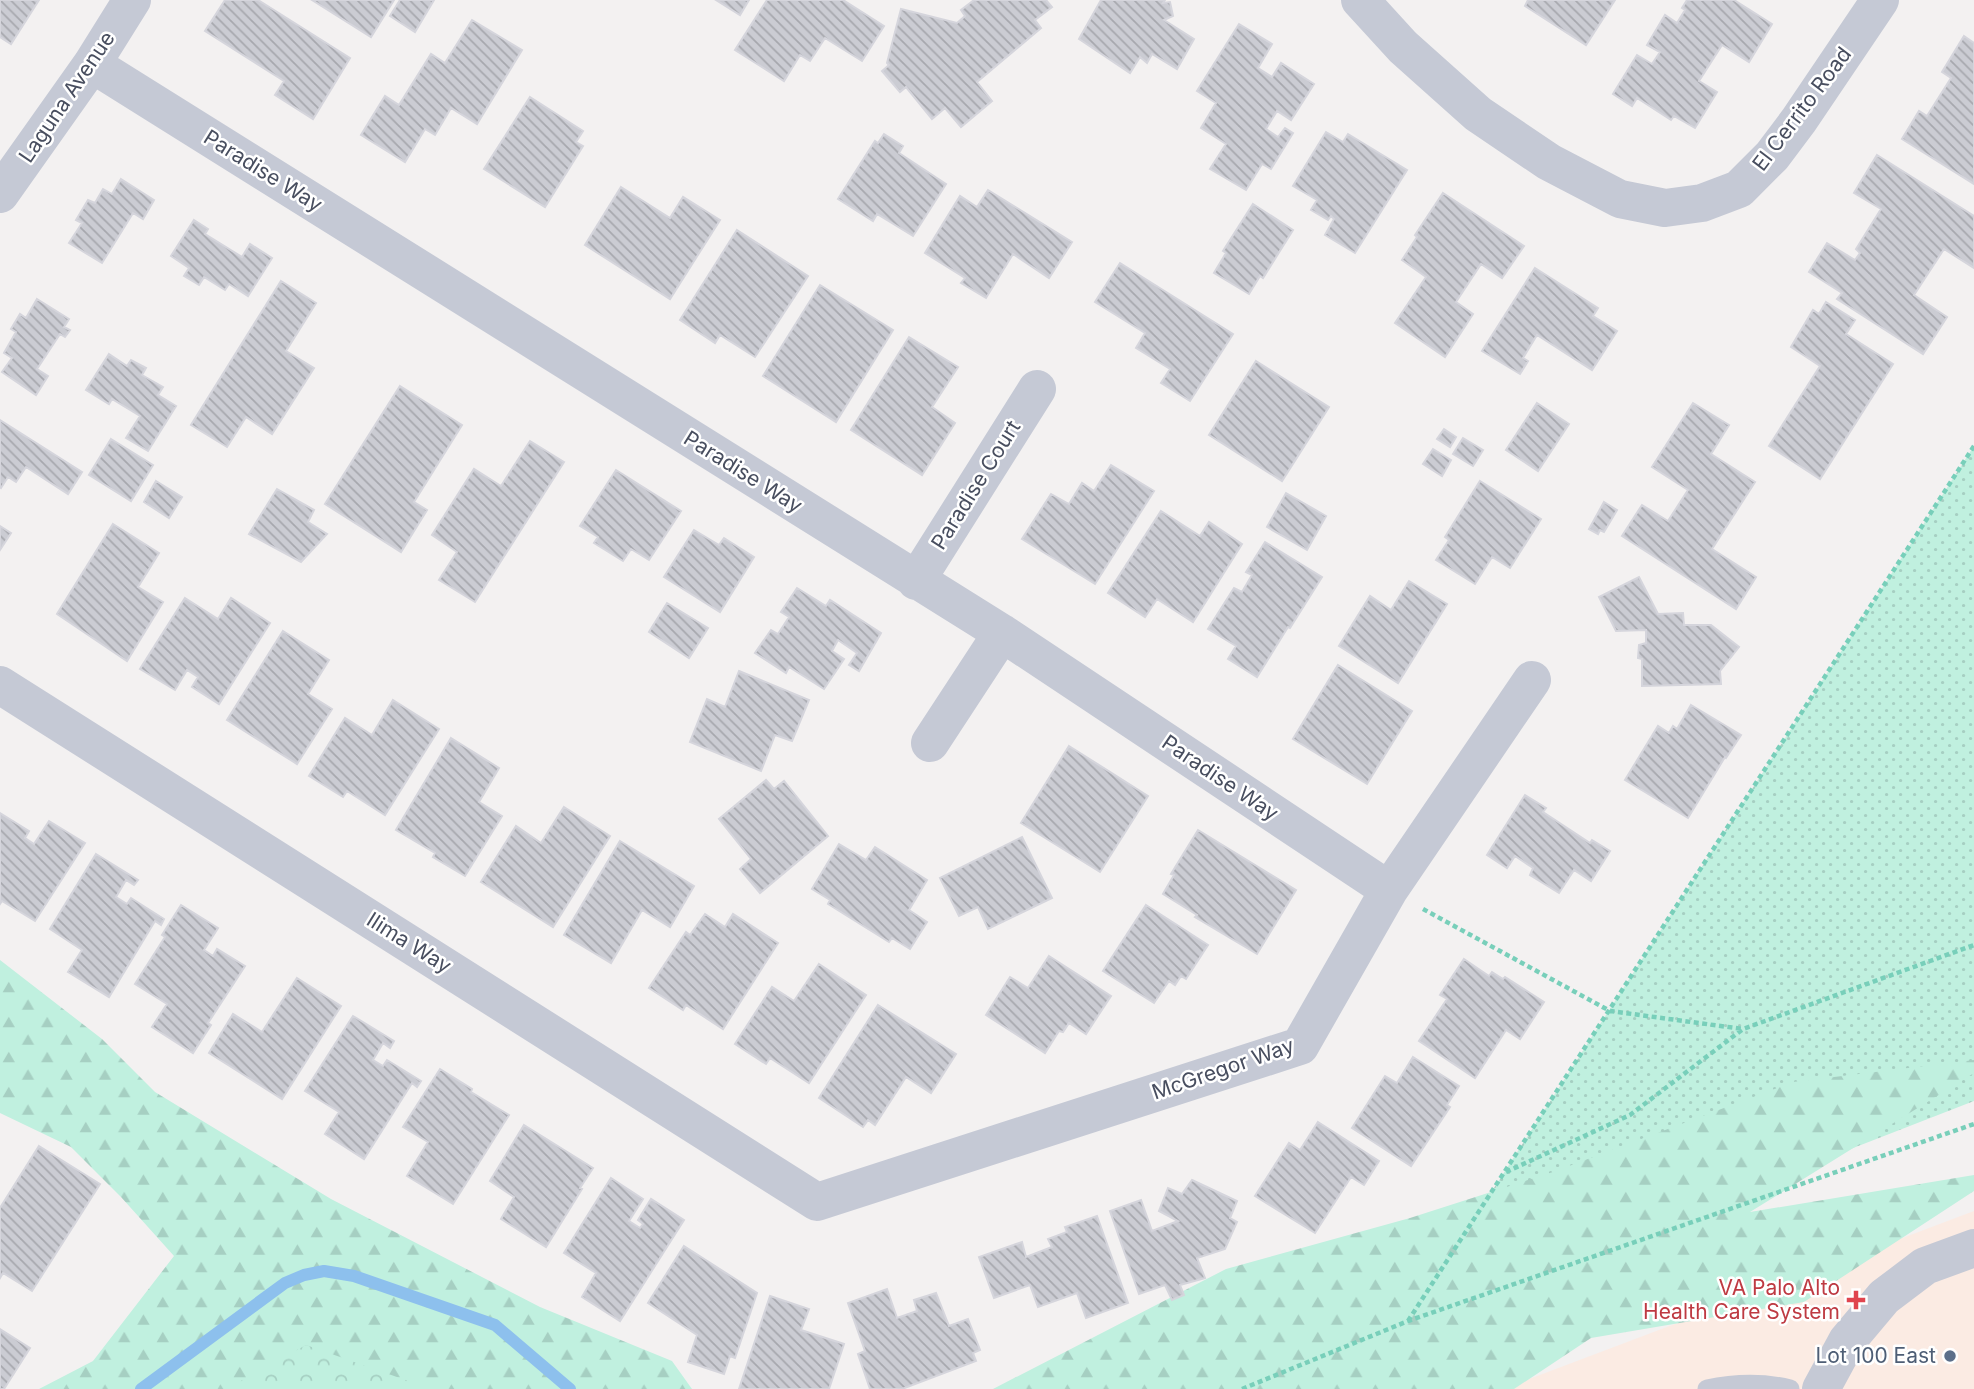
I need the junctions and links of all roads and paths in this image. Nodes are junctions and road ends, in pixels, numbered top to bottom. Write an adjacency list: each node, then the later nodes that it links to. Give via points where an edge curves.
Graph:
1 (132, 0): 4 (street, Laguna Avenue)
2 (1360, 0): 3 (street, El Cerrito Road, via 1403,47 1488,121 1549,162 1620,199 1665,208 1702,203 1740,189 1799,120)
3 (1880, 0)
4 (92, 64): 5 (street, Laguna Avenue); 8 (street, Paradise Way)
5 (0, 194)
6 (1037, 389): 8 (street, Paradise Court)
7 (1974, 446): 15 (path)
8 (916, 581): 9 (street, Paradise Way)
9 (1002, 633): 12 (street); 13 (street, Paradise Way)
10 (1532, 680): 13 (street, McGregor Way)
11 (0, 685): 19 (street, Ilima Way)
12 (930, 743)
13 (1389, 890): 15 (path); 19 (street, McGregor Way, via 1300,1046)
14 (1974, 945): 16 (path)
15 (1610, 1011): 16 (path); 18 (path)
16 (1743, 1029): 18 (path, via 1630,1115)
17 (1974, 1124): 21 (path)
18 (1505, 1173): 21 (path)
19 (817, 1202)
20 (1974, 1248): 25 (street, via 1925,1266 1884,1297 1847,1341)
21 (1408, 1321): 22 (path)
22 (1242, 1389)
23 (1707, 1389): 24 (lane, via 1753,1383)
24 (1790, 1389)
25 (1821, 1389)

